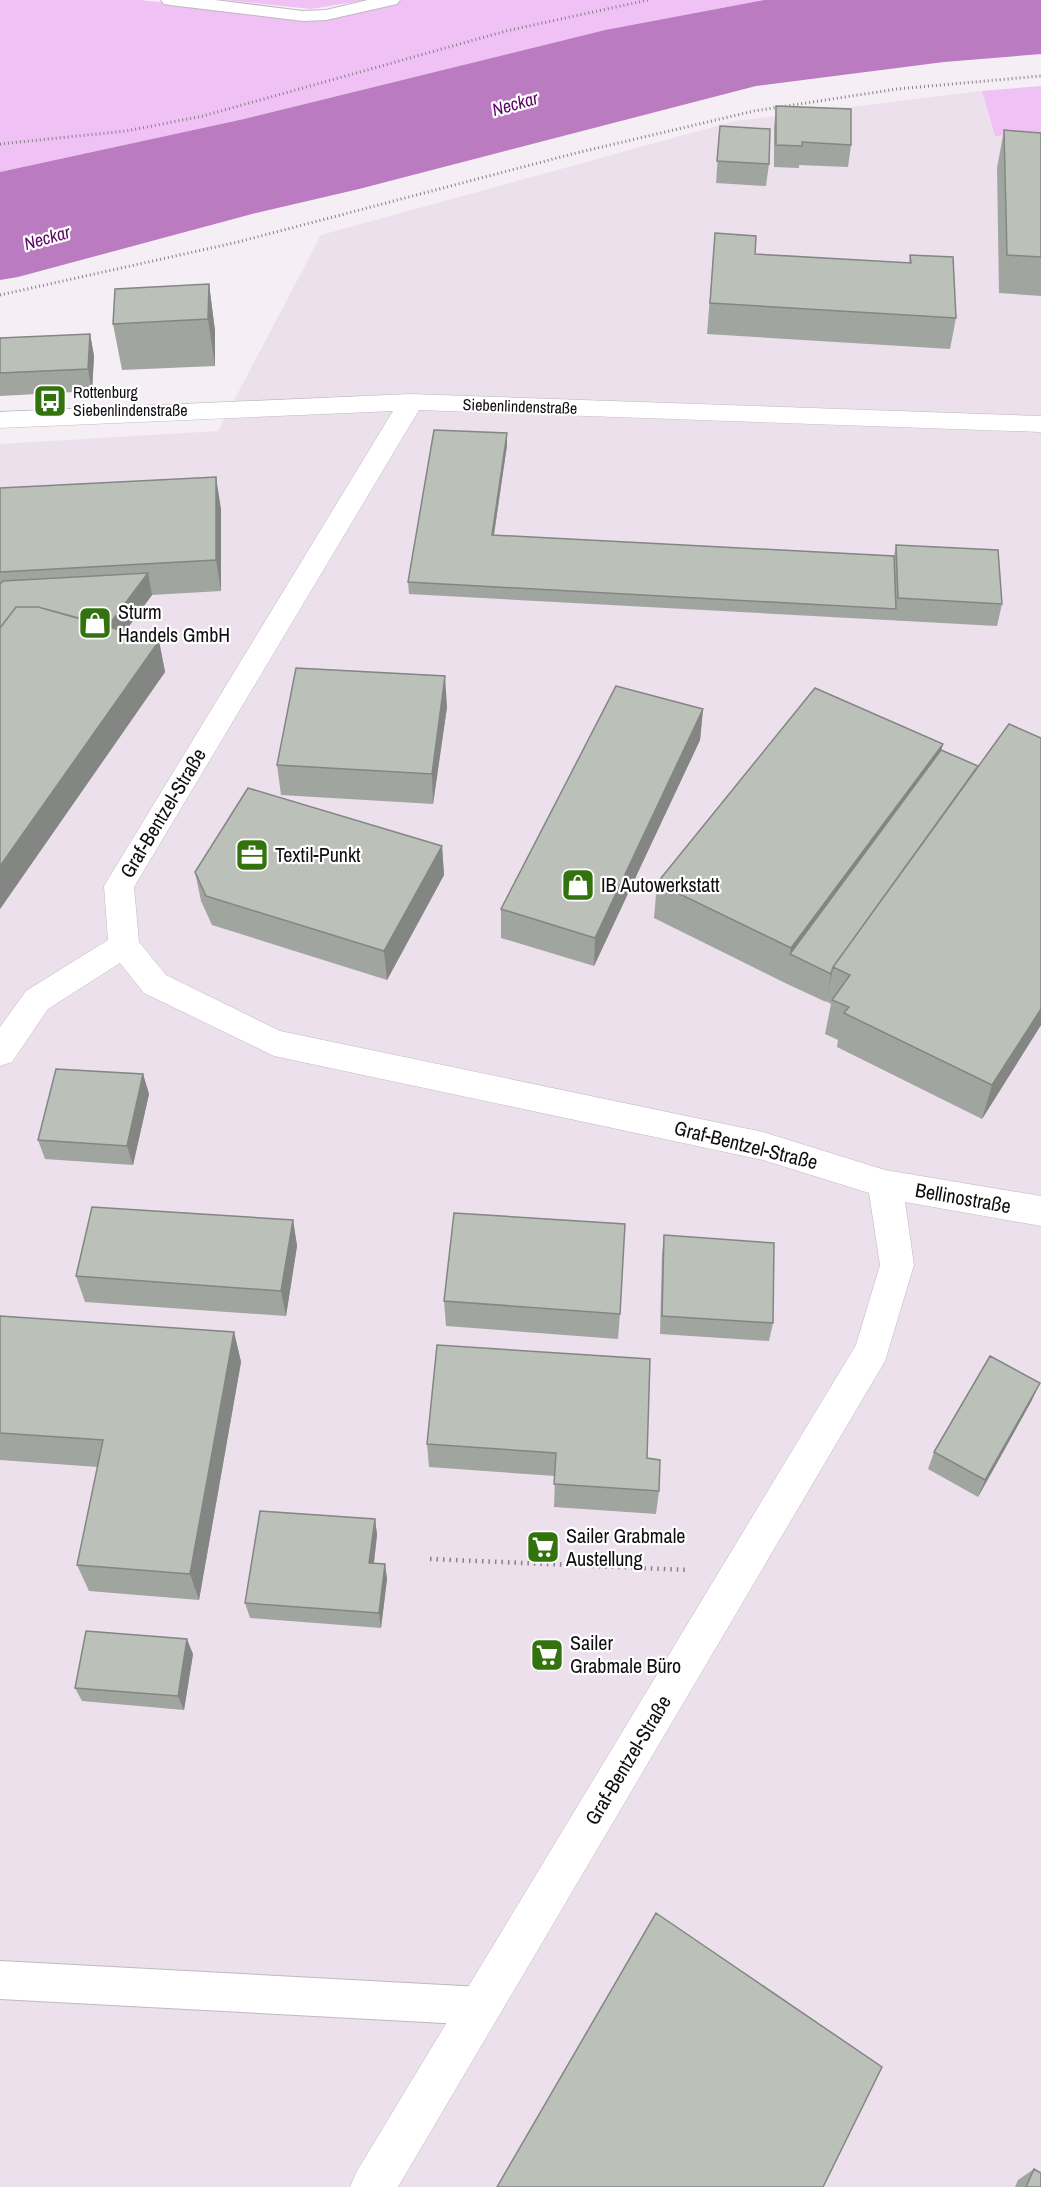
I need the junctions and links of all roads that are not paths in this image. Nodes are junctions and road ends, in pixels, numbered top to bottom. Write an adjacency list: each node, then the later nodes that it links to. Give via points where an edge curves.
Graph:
1 (170, 0): 2 (lane, via 303,16 342,12)
2 (391, 0)
3 (411, 402): 4 (street, Siebenlindenstraße); 5 (street, Siebenlindenstraße); 6 (street, Graf-Bentzel-Straße, via 119,886)
4 (0, 420)
5 (1041, 424)
6 (124, 945): 7 (street, via 37,1000); 8 (street, Graf-Bentzel-Straße, via 155,984 274,1043 763,1146)
7 (0, 1053)
8 (885, 1184): 9 (street, Bellinostraße); 11 (street, Graf-Bentzel-Straße, via 897,1265 872,1350)
9 (1041, 1211)
10 (0, 1980): 11 (lane)
11 (481, 2006): 12 (street, Graf-Bentzel-Straße)
12 (373, 2187)

